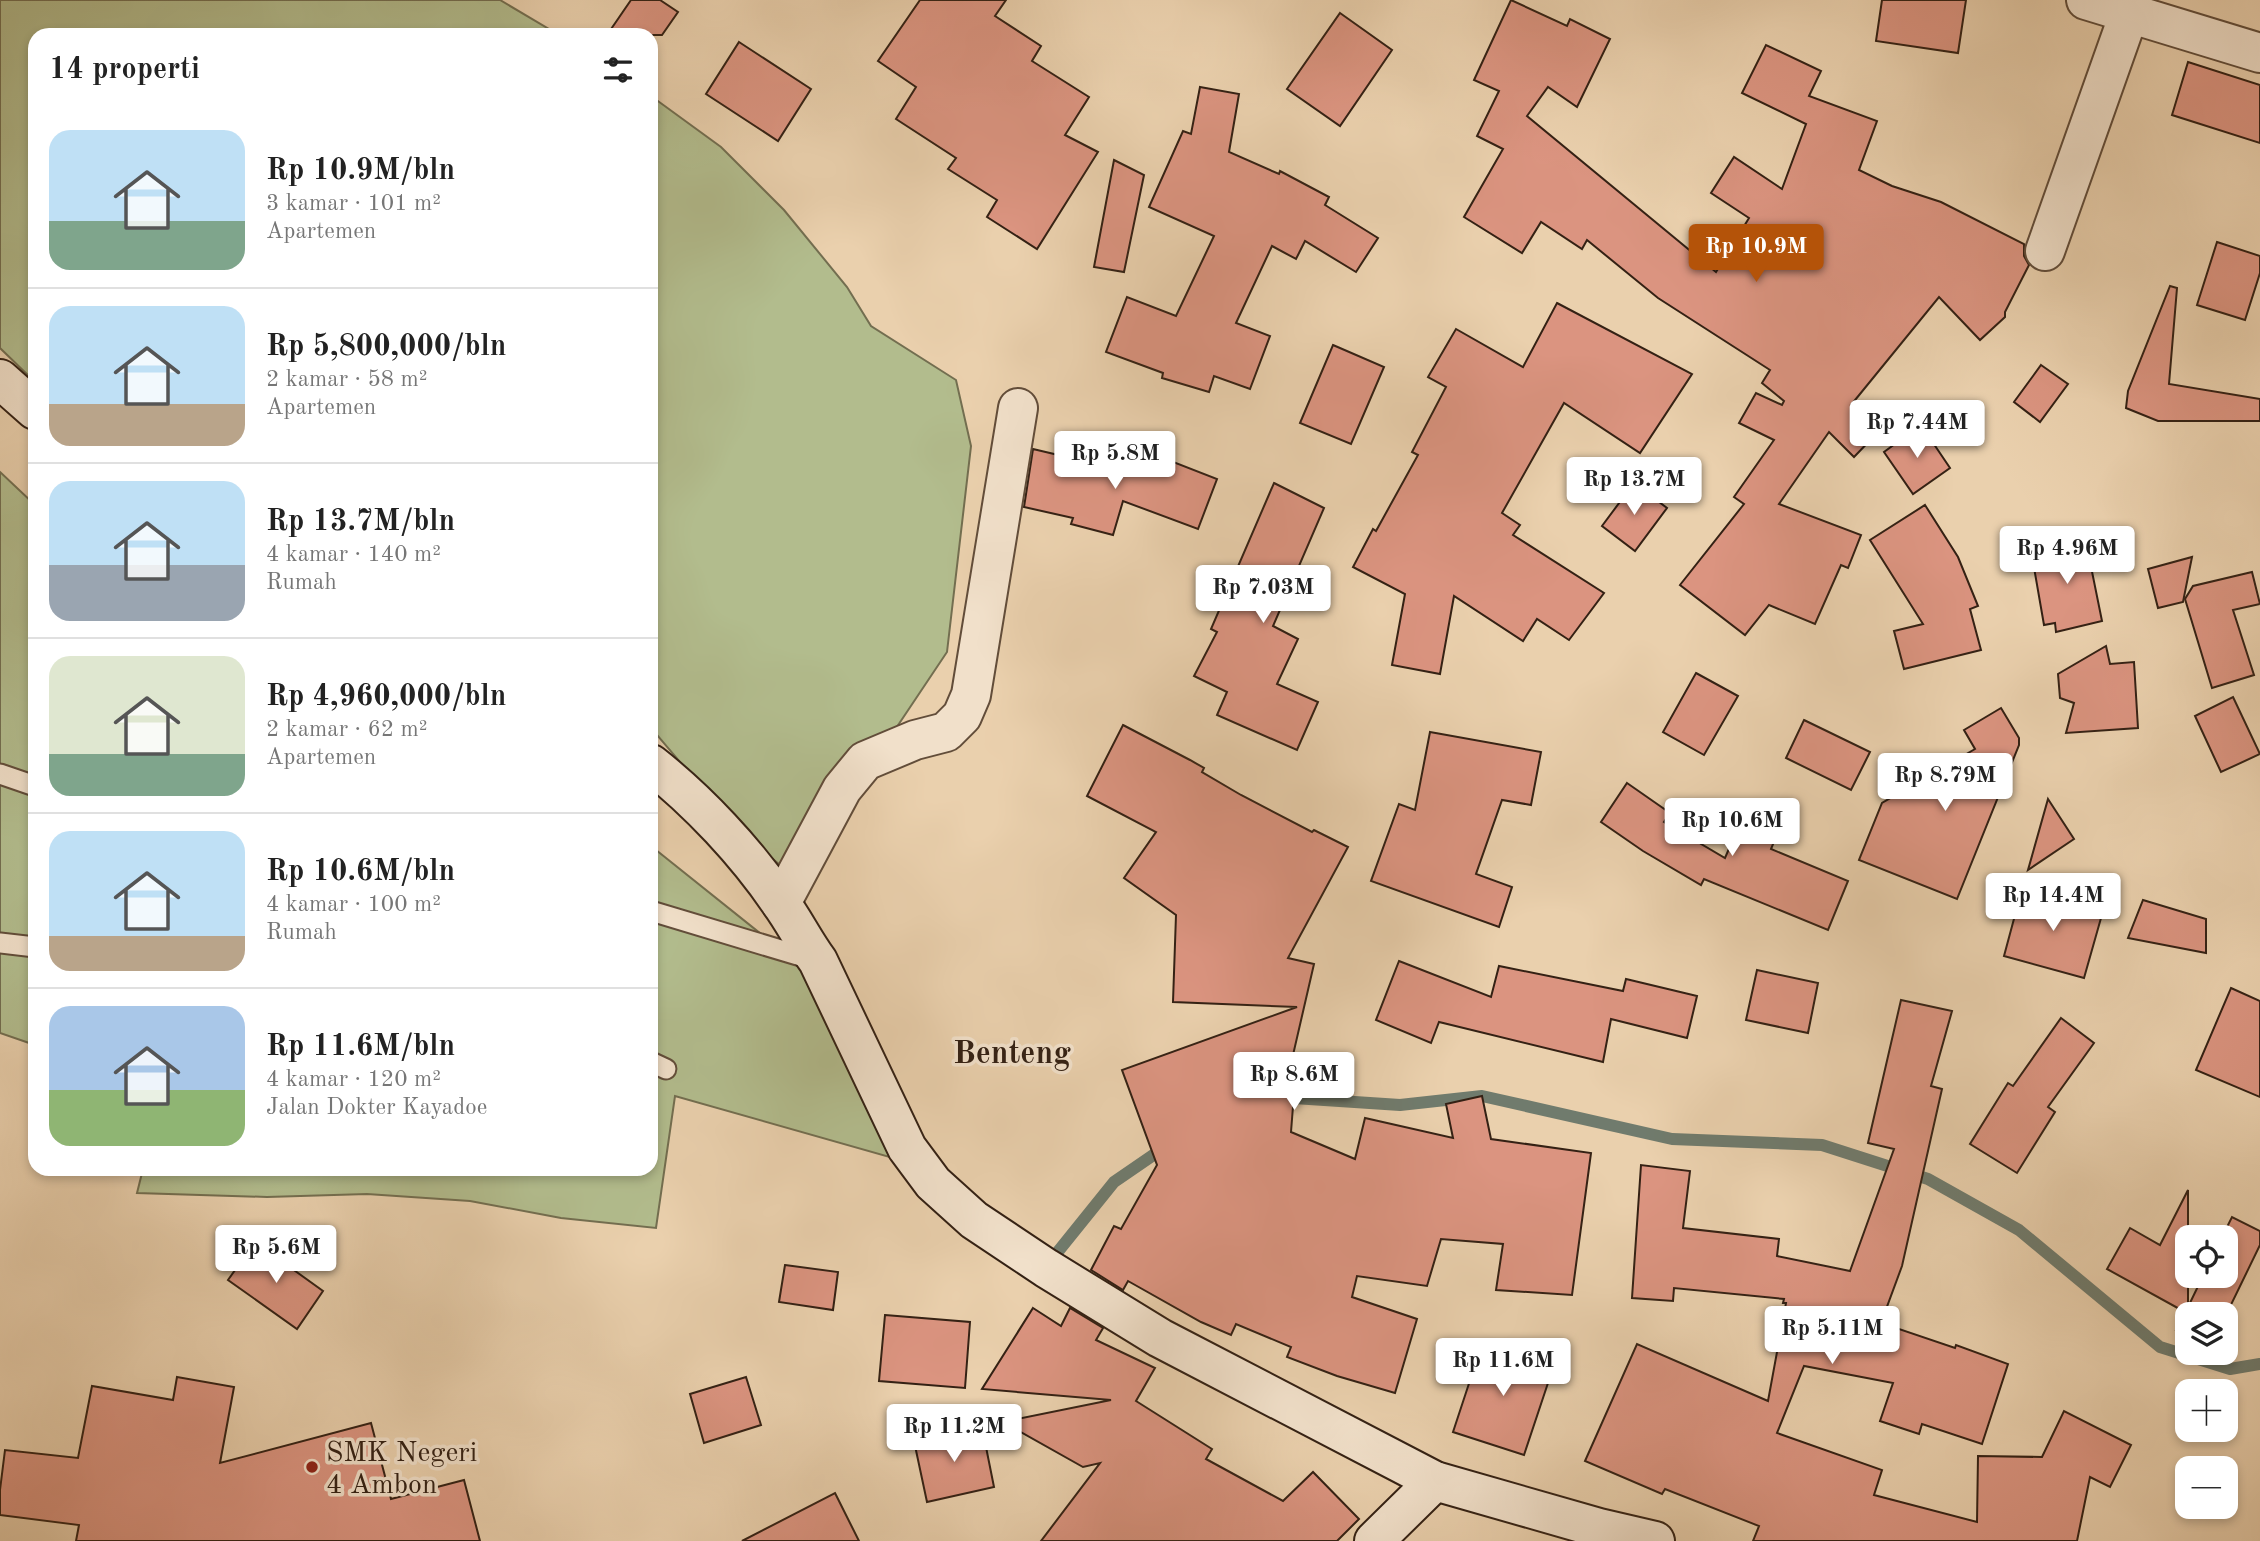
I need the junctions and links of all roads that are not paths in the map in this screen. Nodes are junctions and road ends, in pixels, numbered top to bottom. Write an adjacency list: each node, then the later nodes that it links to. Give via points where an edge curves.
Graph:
1 (2086, 0): 2 (street)
2 (2129, 14): 3 (street); 4 (street)
3 (2260, 53)
4 (2045, 251)
5 (0, 379): 6 (street)
6 (28, 404)
7 (1018, 408): 11 (street, via 971,695 962,716 946,732 865,761 842,789)
8 (658, 770): 11 (street, via 708,814)
9 (0, 774): 10 (lane)
10 (28, 784)
11 (781, 903): 15 (street)
12 (658, 913): 15 (lane)
13 (0, 943): 14 (lane)
14 (28, 946)
15 (818, 961): 16 (street, via 907,1148 933,1183 974,1220 1160,1338)
16 (1436, 1481): 17 (street); 18 (street)
17 (1374, 1541)
18 (1655, 1541)

